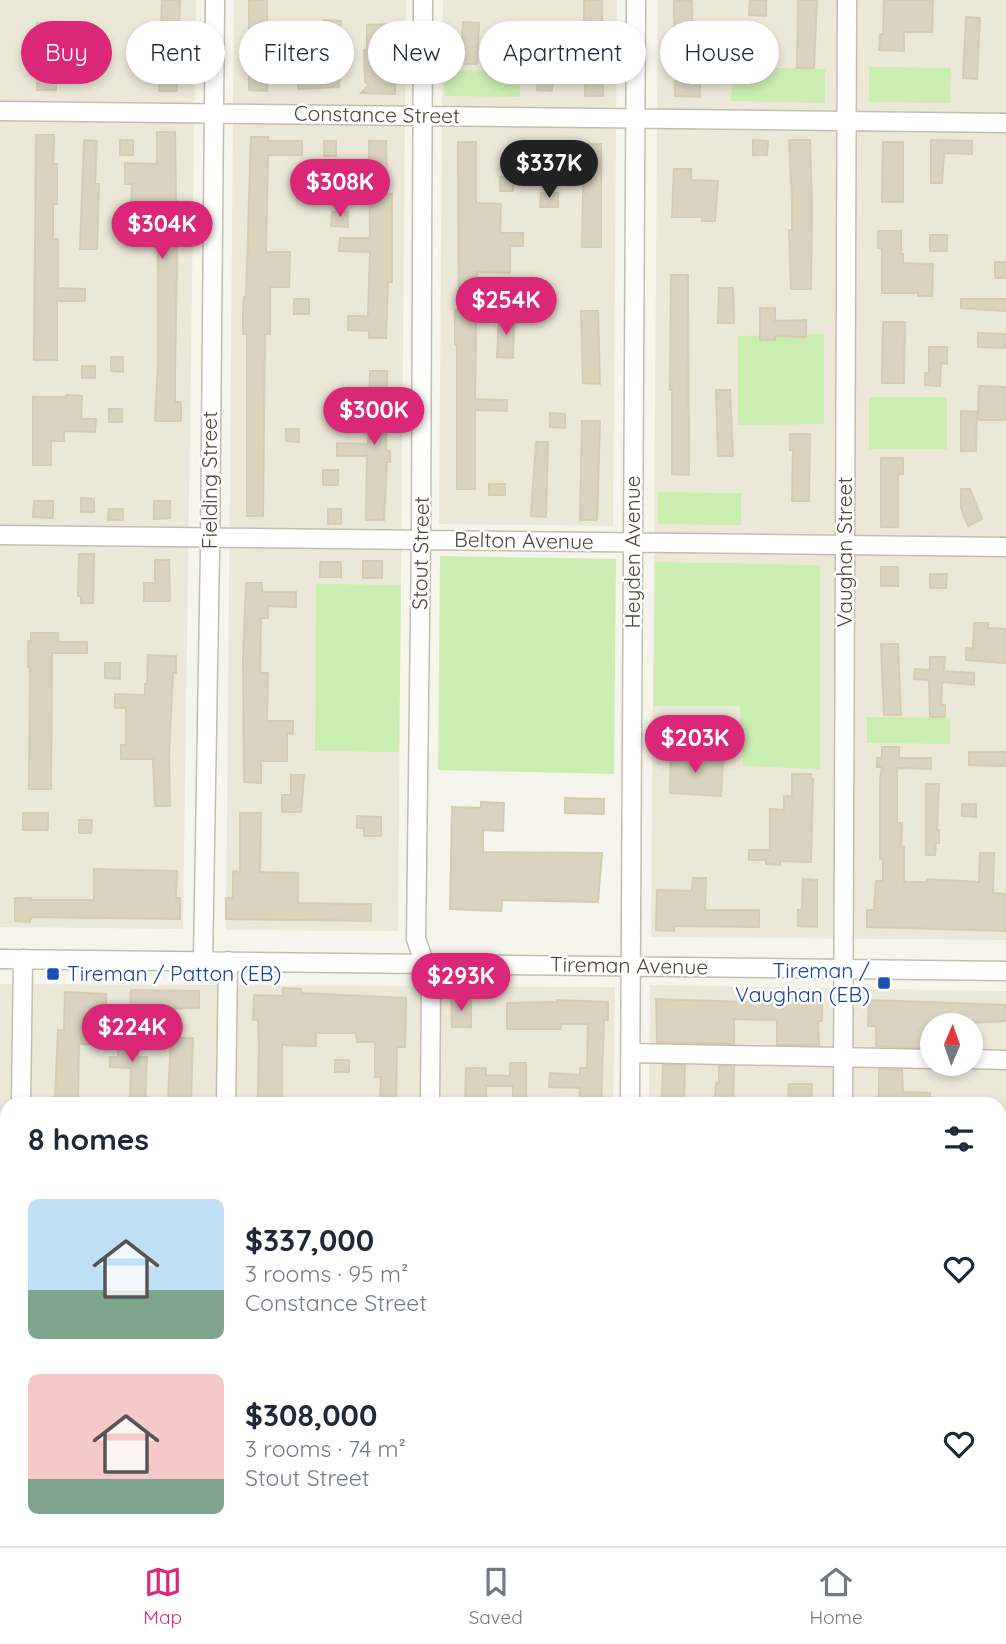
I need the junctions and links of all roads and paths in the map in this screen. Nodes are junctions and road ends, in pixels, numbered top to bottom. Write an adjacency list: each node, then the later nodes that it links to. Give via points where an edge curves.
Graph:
1 (215, 0): 6 (street, Fielding Street)
2 (423, 0): 7 (street, Stout Street)
3 (636, 0): 8 (street, Heyden Avenue)
4 (847, 0): 9 (street, Vaughan Street)
5 (0, 111): 6 (street, Constance Street)
6 (214, 113): 7 (street, Constance Street); 12 (street, Fielding Street)
7 (423, 116): 8 (street, Constance Street); 13 (street, Stout Street)
8 (635, 119): 9 (street, Constance Street); 14 (street, Heyden Avenue)
9 (847, 121): 10 (street, Constance Street); 15 (street, Vaughan Street)
10 (1006, 123)
11 (0, 535): 12 (street, Belton Avenue)
12 (210, 537): 13 (street, Belton Avenue); 19 (street, Fielding Street)
13 (421, 539): 14 (street, Belton Avenue); 21 (street, Stout Street, via 416,939)
14 (633, 543): 15 (street, Belton Avenue); 22 (street, Heyden Avenue)
15 (845, 545): 16 (street, Belton Avenue); 23 (street, Vaughan Street)
16 (1006, 547)
17 (0, 959): 18 (street, Tireman Avenue)
18 (23, 959): 19 (street, Tireman Avenue); 30 (street)
19 (203, 960): 20 (street, Tireman Avenue)
20 (228, 961): 21 (street, Tireman Avenue); 31 (street)
21 (425, 963): 22 (street, Tireman Avenue); 32 (street, Stout Street, via 431,981)
22 (632, 966): 23 (street, Tireman Avenue); 25 (street, Heyden Avenue)
23 (844, 968): 24 (street, Tireman Avenue); 26 (street, Vaughan Street)
24 (1006, 971)
25 (631, 1054): 26 (street); 33 (street, Heyden Avenue)
26 (844, 1057): 27 (street); 34 (street, Vaughan Street)
27 (920, 1059)
28 (984, 1059): 29 (street)
29 (1006, 1060)
30 (21, 1097)
31 (226, 1097)
32 (430, 1097)
33 (631, 1097)
34 (843, 1097)

